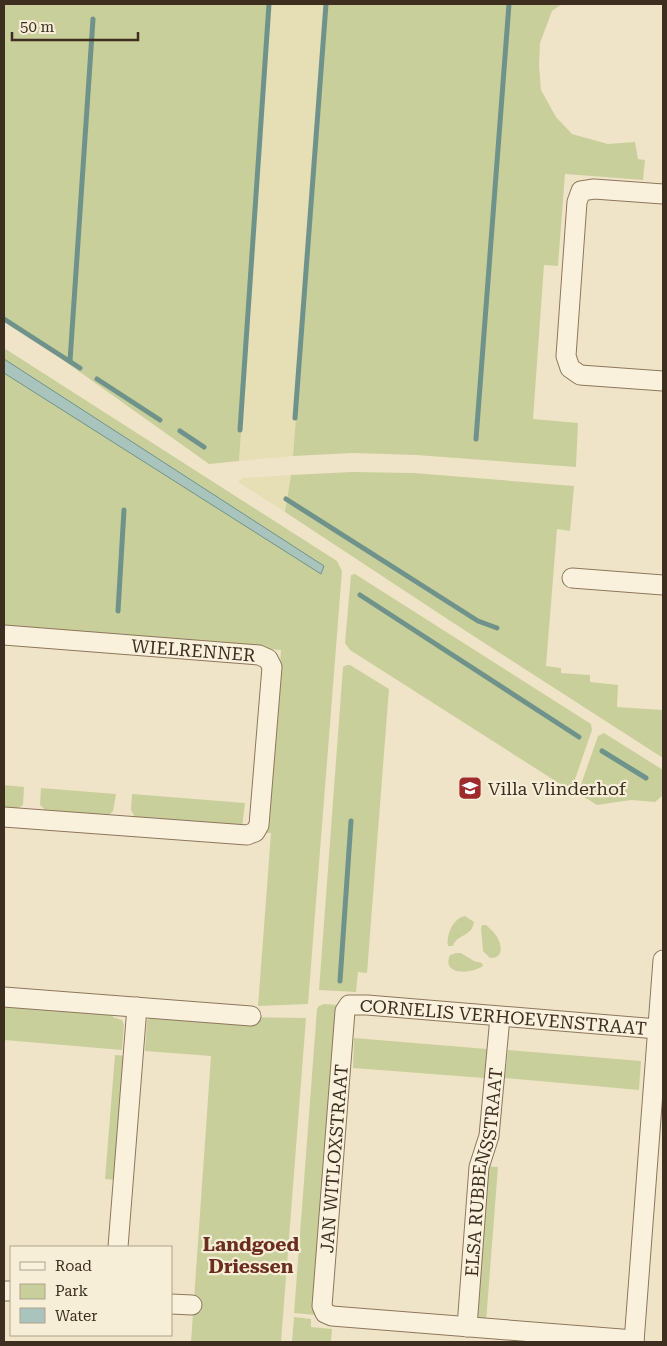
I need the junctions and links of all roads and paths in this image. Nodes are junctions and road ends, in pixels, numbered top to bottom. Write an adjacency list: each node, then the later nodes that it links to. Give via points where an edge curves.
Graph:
1 (663, 194): 2 (street, via 581,191 577,202 566,356 570,368 580,374)
2 (663, 381)
3 (572, 578): 4 (street)
4 (663, 585)
5 (4, 635): 6 (street, WIELRENNER, via 259,655 268,659 272,667 259,825 255,832 247,835)
6 (4, 817)
7 (663, 960): 13 (street)
8 (4, 997): 10 (street)
9 (349, 1005): 12 (street, CORNELIS VERHOEVENSTRAAT); 17 (street, JAN WITLOXSTRAAT, via 344,1019 322,1306 332,1316)
10 (137, 1007): 11 (street); 14 (street)
11 (251, 1016)
12 (500, 1017): 13 (street, CORNELIS VERHOEVENSTRAAT); 17 (street, ELSA RUBBENSSTRAAT, via 489,1136 478,1167)
13 (658, 1029): 18 (street)
14 (118, 1246)
15 (172, 1304): 16 (street)
16 (192, 1305)
17 (467, 1327): 18 (street)
18 (634, 1341)

